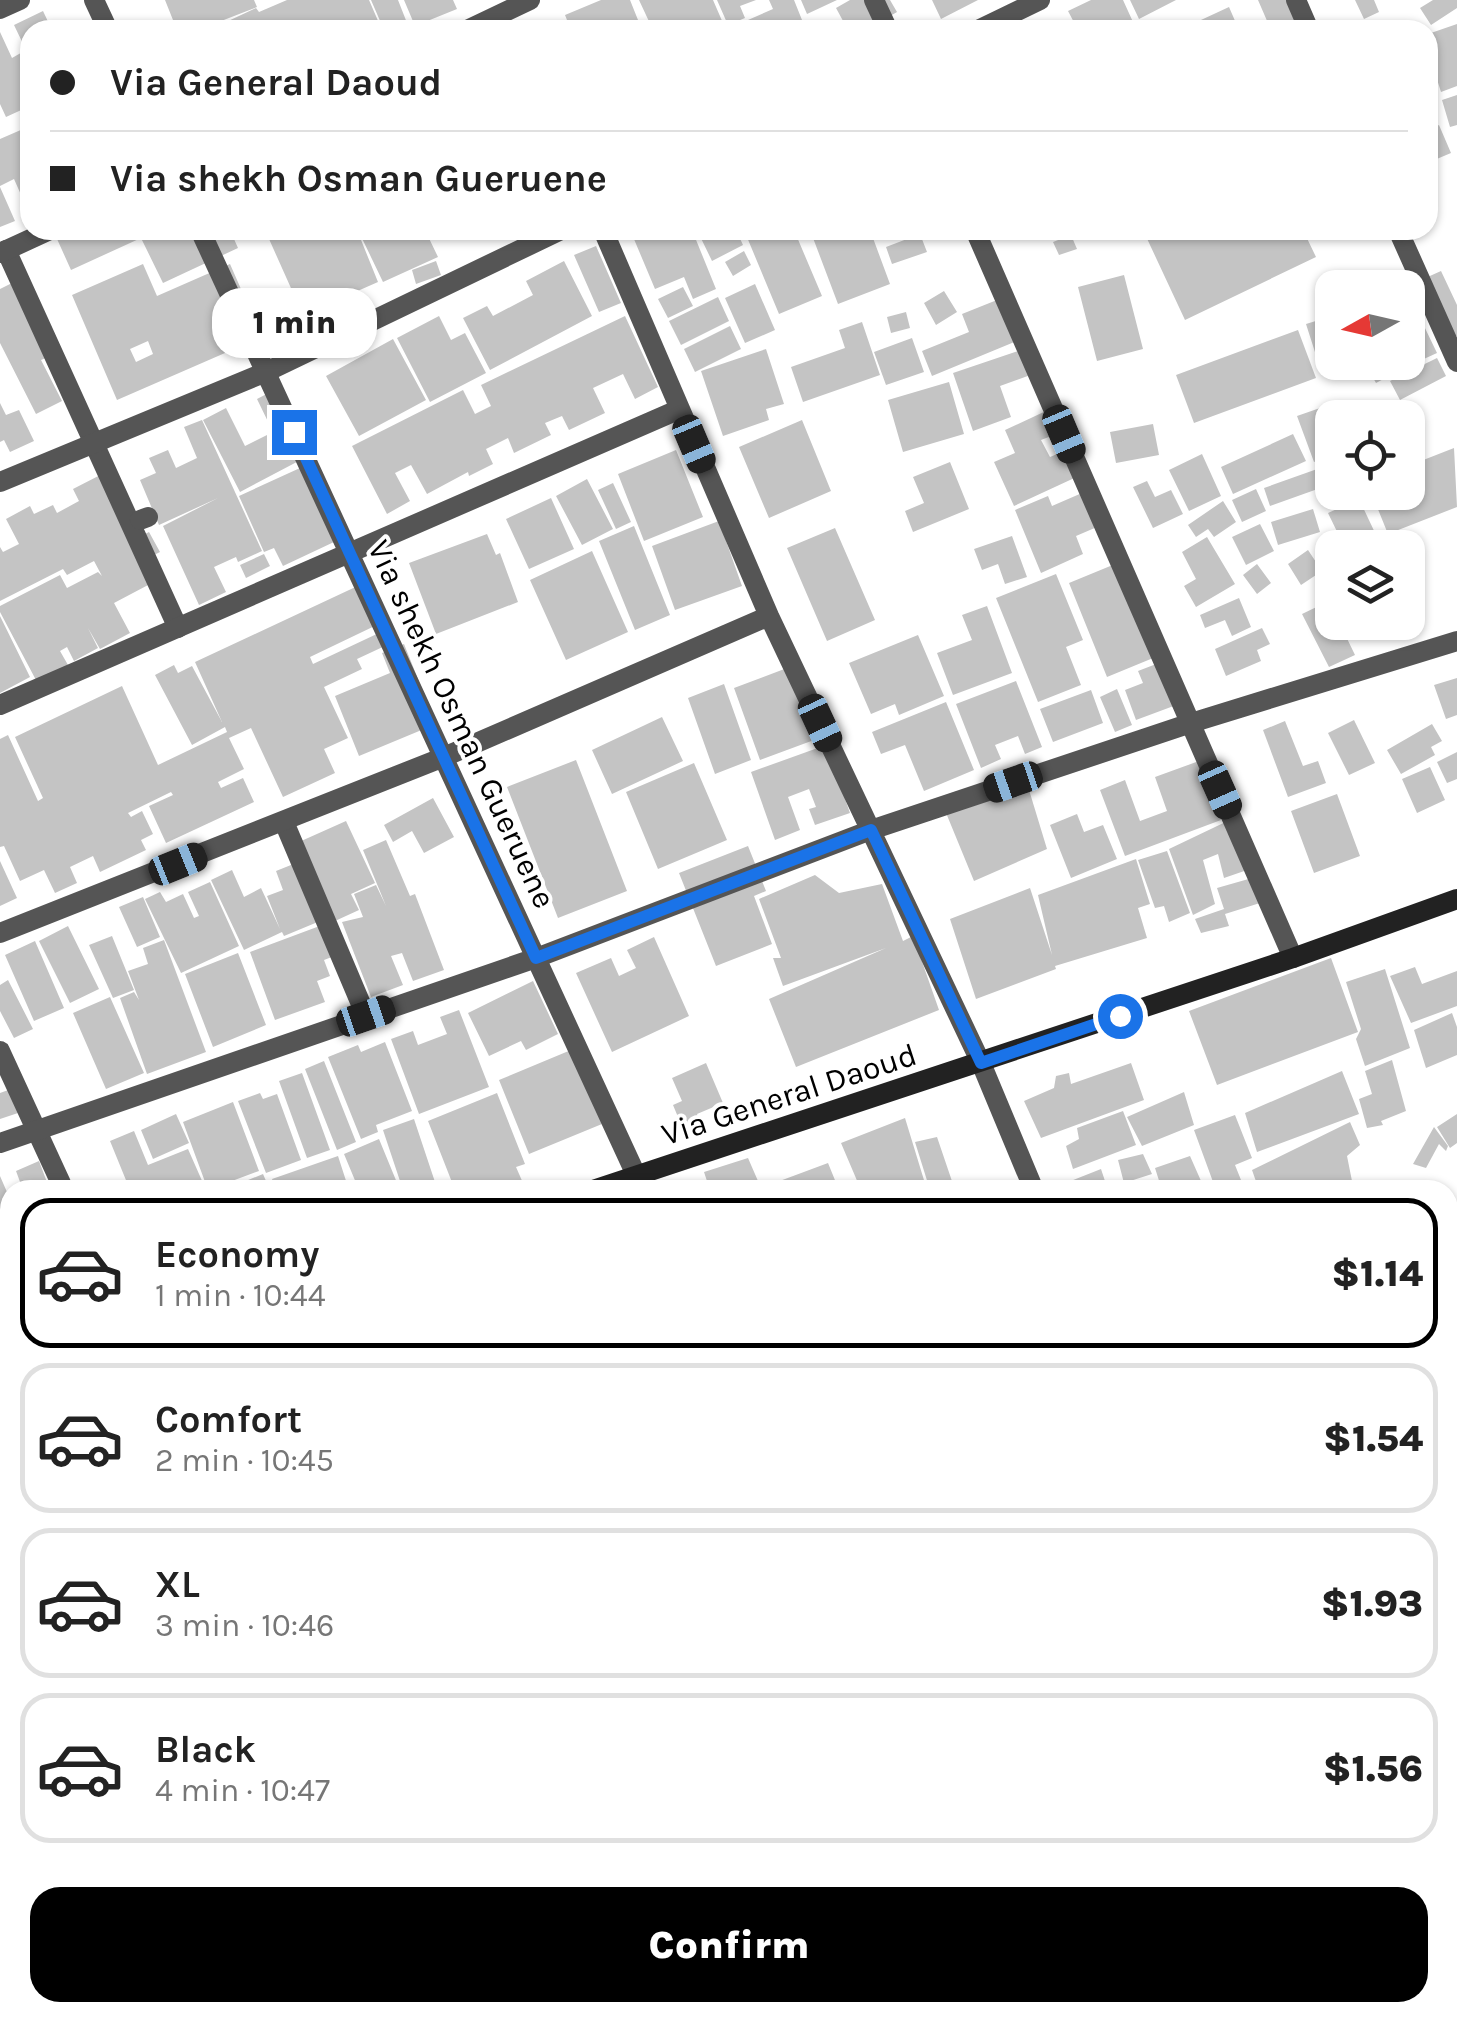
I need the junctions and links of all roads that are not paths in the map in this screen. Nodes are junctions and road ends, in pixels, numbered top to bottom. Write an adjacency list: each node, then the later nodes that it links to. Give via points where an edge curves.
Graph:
1 (20, 0): 4 (street)
2 (530, 0): 5 (street)
3 (1040, 0): 6 (street)
4 (0, 9)
5 (508, 13)
6 (999, 20)
7 (28, 240): 13 (street)
8 (205, 240): 15 (street, Via shekh Osman Gueruene)
9 (541, 240): 15 (street)
10 (606, 240): 16 (street)
11 (979, 240): 24 (street)
12 (1402, 240): 14 (street)
13 (3, 251): 17 (street)
14 (1457, 362)
15 (266, 372): 17 (street); 19 (street, Via shekh Osman Gueruene)
16 (680, 409): 19 (street); 20 (street)
17 (94, 443): 18 (street); 21 (street)
18 (0, 482)
19 (350, 553): 21 (street); 25 (street, Via shekh Osman Gueruene)
20 (769, 616): 25 (street); 27 (street)
21 (178, 628): 23 (street)
22 (1457, 642): 24 (street)
23 (0, 705)
24 (1190, 723): 27 (street); 31 (street)
25 (444, 757): 26 (street); 30 (street, Via shekh Osman Gueruene)
26 (284, 822): 29 (street); 32 (street)
27 (871, 830): 30 (street); 34 (street)
28 (1457, 899): 31 (main road, Via General Daoud)
29 (0, 933)
30 (536, 958): 32 (street); 38 (street, Via shekh Osman Gueruene)
31 (1294, 958): 34 (main road, Via General Daoud)
32 (366, 1016): 35 (street)
33 (0, 1050): 35 (street)
34 (981, 1063): 39 (main road, Via General Daoud); 40 (street)
35 (36, 1129): 36 (street); 37 (street)
36 (0, 1143)
37 (59, 1180)
38 (639, 1180)
39 (646, 1180)
40 (1030, 1180)

